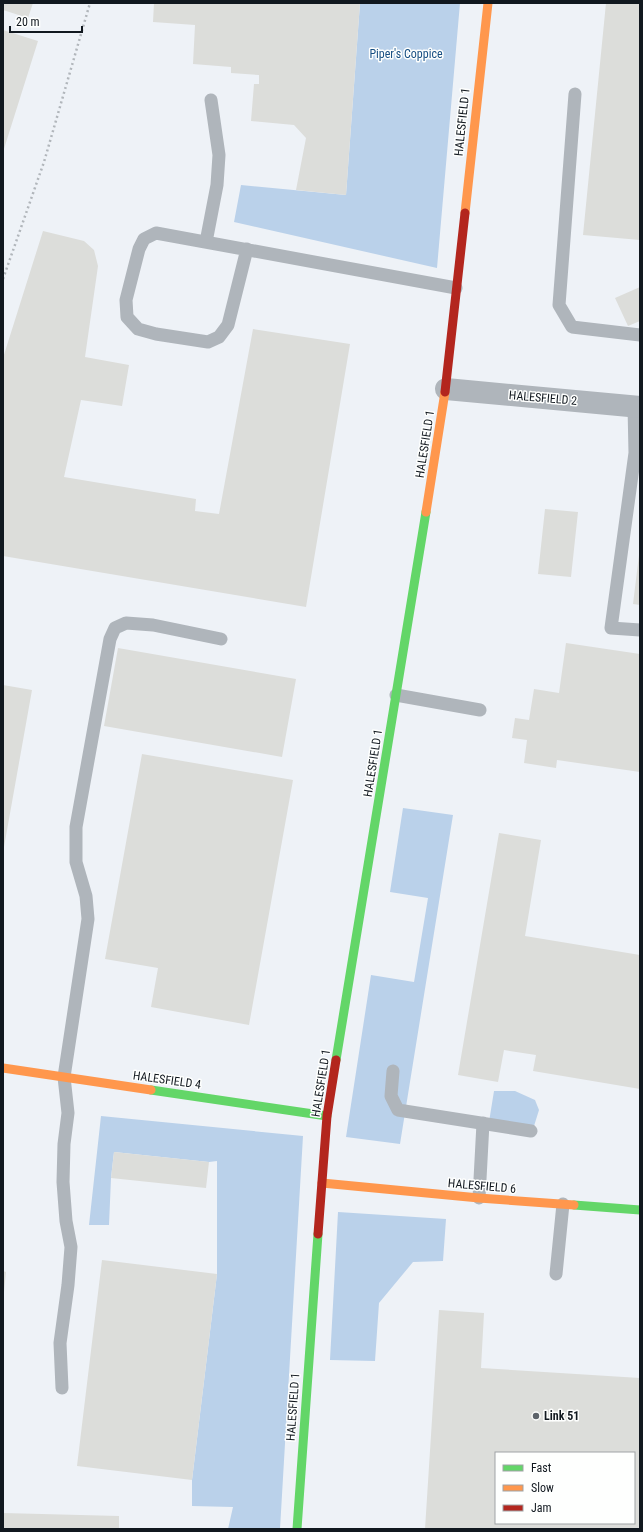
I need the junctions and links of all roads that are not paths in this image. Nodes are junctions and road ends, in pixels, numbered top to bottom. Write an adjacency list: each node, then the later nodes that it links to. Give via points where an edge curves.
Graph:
1 (488, 3): 6 (street, HALESFIELD 1)
2 (575, 94): 7 (lane, via 559,305 572,327)
3 (211, 100): 4 (lane, via 219,155 217,185)
4 (206, 242): 5 (lane); 5 (lane, via 156,232 144,238 126,300 127,317 138,329 208,342 219,337 228,325)
5 (247, 249): 6 (lane)
6 (456, 288): 8 (street, HALESFIELD 1)
7 (640, 335)
8 (446, 389): 9 (street, HALESFIELD 2); 13 (street, HALESFIELD 1)
9 (637, 407): 10 (lane)
10 (637, 440): 11 (lane, via 610,628)
11 (640, 630)
12 (221, 639): 17 (lane, via 153,625 126,623 115,628 110,639 76,827 76,862 86,896 88,919)
13 (396, 695): 14 (lane); 18 (street, HALESFIELD 1)
14 (480, 710)
15 (3, 1068): 17 (street, HALESFIELD 4)
16 (392, 1071): 19 (lane, via 391,1096 398,1110)
17 (64, 1077): 18 (street, HALESFIELD 4); 26 (lane, via 68,1113 63,1182 71,1247 60,1343)
18 (327, 1116): 21 (street, HALESFIELD 1)
19 (483, 1123): 20 (lane); 22 (lane)
20 (531, 1131)
21 (322, 1183): 22 (street, HALESFIELD 6); 27 (street, HALESFIELD 1)
22 (479, 1198): 23 (street, HALESFIELD 6)
23 (563, 1204): 24 (street, HALESFIELD 6); 25 (lane)
24 (640, 1210)
25 (556, 1274)
26 (62, 1388)
27 (297, 1529)

